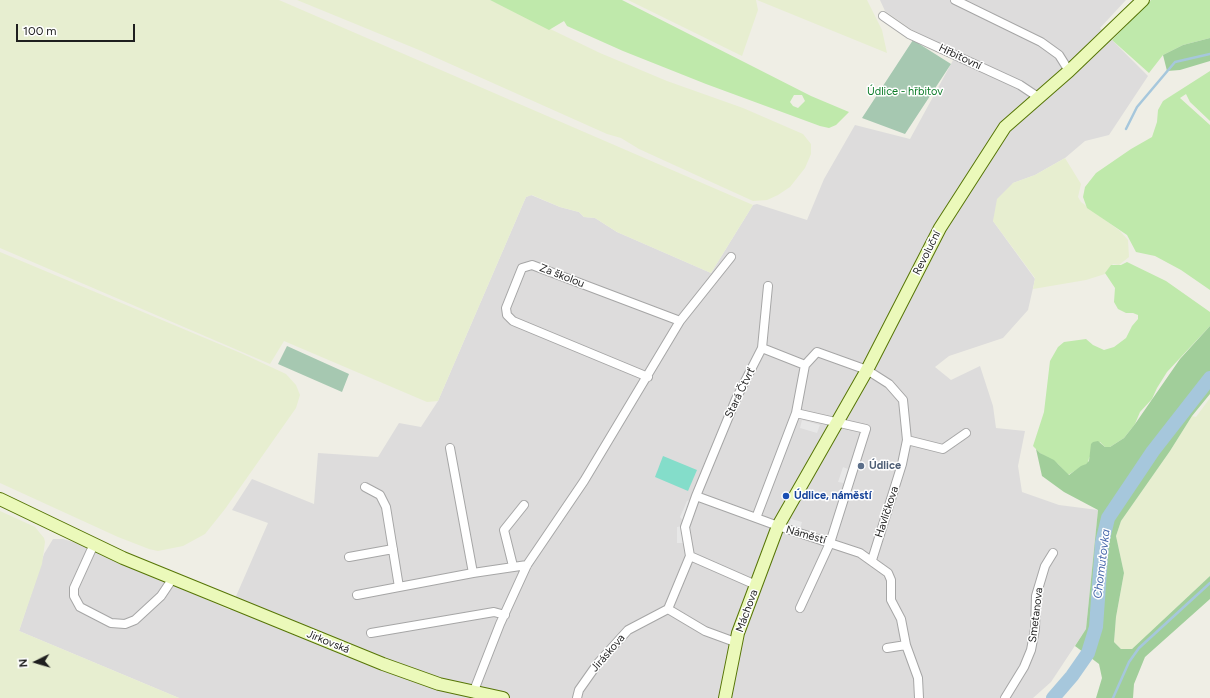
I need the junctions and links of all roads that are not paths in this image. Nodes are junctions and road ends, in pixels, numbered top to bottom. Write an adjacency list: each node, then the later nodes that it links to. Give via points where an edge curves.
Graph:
1 (955, 0): 4 (street, via 1041,42 1058,55)
2 (1143, 0): 4 (street, Revoluční)
3 (883, 16): 5 (street, Hřbitovní, via 909,34 1020,84)
4 (1069, 71): 5 (street, Revoluční)
5 (1038, 97): 11 (street, Revoluční, via 1005,127 940,228)
6 (731, 257): 8 (street)
7 (768, 286): 9 (street, Stará Čtvrť)
8 (680, 321): 12 (street); 12 (street, Za školou, via 532,265 522,268 506,308 507,316 513,321)
9 (762, 348): 10 (street); 19 (street, Stará Čtvrť, via 736,399)
10 (805, 365): 11 (street, Havlíčkova, via 817,352); 13 (street)
11 (867, 370): 14 (street, Revoluční); 16 (street, Havlíčkova, via 889,384 904,400)
12 (648, 377): 31 (street, via 584,481)
13 (796, 413): 14 (street, Náměstí); 22 (street)
14 (836, 424): 23 (street, Náměstí); 24 (street, Náměstí, via 866,429)
15 (966, 433): 16 (street, via 943,449)
16 (907, 440): 30 (street, Havlíčkova)
17 (450, 448): 33 (street)
18 (365, 487): 26 (street, via 380,495 386,507)
19 (696, 496): 22 (street); 28 (street, Stará Čtvrť, via 685,527)
20 (0, 499): 25 (street, Jirkovská)
21 (524, 505): 32 (street, via 504,530)
22 (756, 518): 23 (street, Náměstí)
23 (778, 526): 24 (street, Náměstí); 35 (street, Máchova)
24 (830, 543): 30 (street); 38 (street)
25 (94, 544): 34 (street, Jirkovská); 34 (street, via 74,588 74,596 80,607 112,623 125,624 135,620 162,596)
26 (393, 548): 29 (street); 36 (street)
27 (1053, 553): 51 (street, Smetanova, via 1045,566 1036,596 1035,629 1031,650)
28 (690, 556): 35 (street); 39 (street)
29 (349, 557)
30 (872, 560): 43 (street, via 888,573 891,580 891,600 901,619)
31 (527, 565): 32 (street); 40 (street)
32 (513, 566): 33 (street)
33 (473, 572): 36 (street)
34 (173, 578): 45 (street, Jirkovská, via 412,676)
35 (756, 585): 42 (street, Máchova)
36 (399, 587): 37 (street)
37 (357, 595)
38 (800, 608)
39 (668, 609): 42 (street, via 705,631); 48 (street, Jiráskova, via 628,630 598,663 579,690)
40 (505, 615): 41 (street, via 494,612); 45 (street)
41 (371, 633)
42 (736, 642): 49 (street, Máchova)
43 (906, 645): 44 (street); 50 (street, via 918,678)
44 (887, 648)
45 (473, 693): 46 (street, Jirkovská)
46 (487, 697): 47 (street, Jirkovská)
47 (503, 698)
48 (577, 698)
49 (725, 698)
50 (919, 698)
51 (1006, 698)

